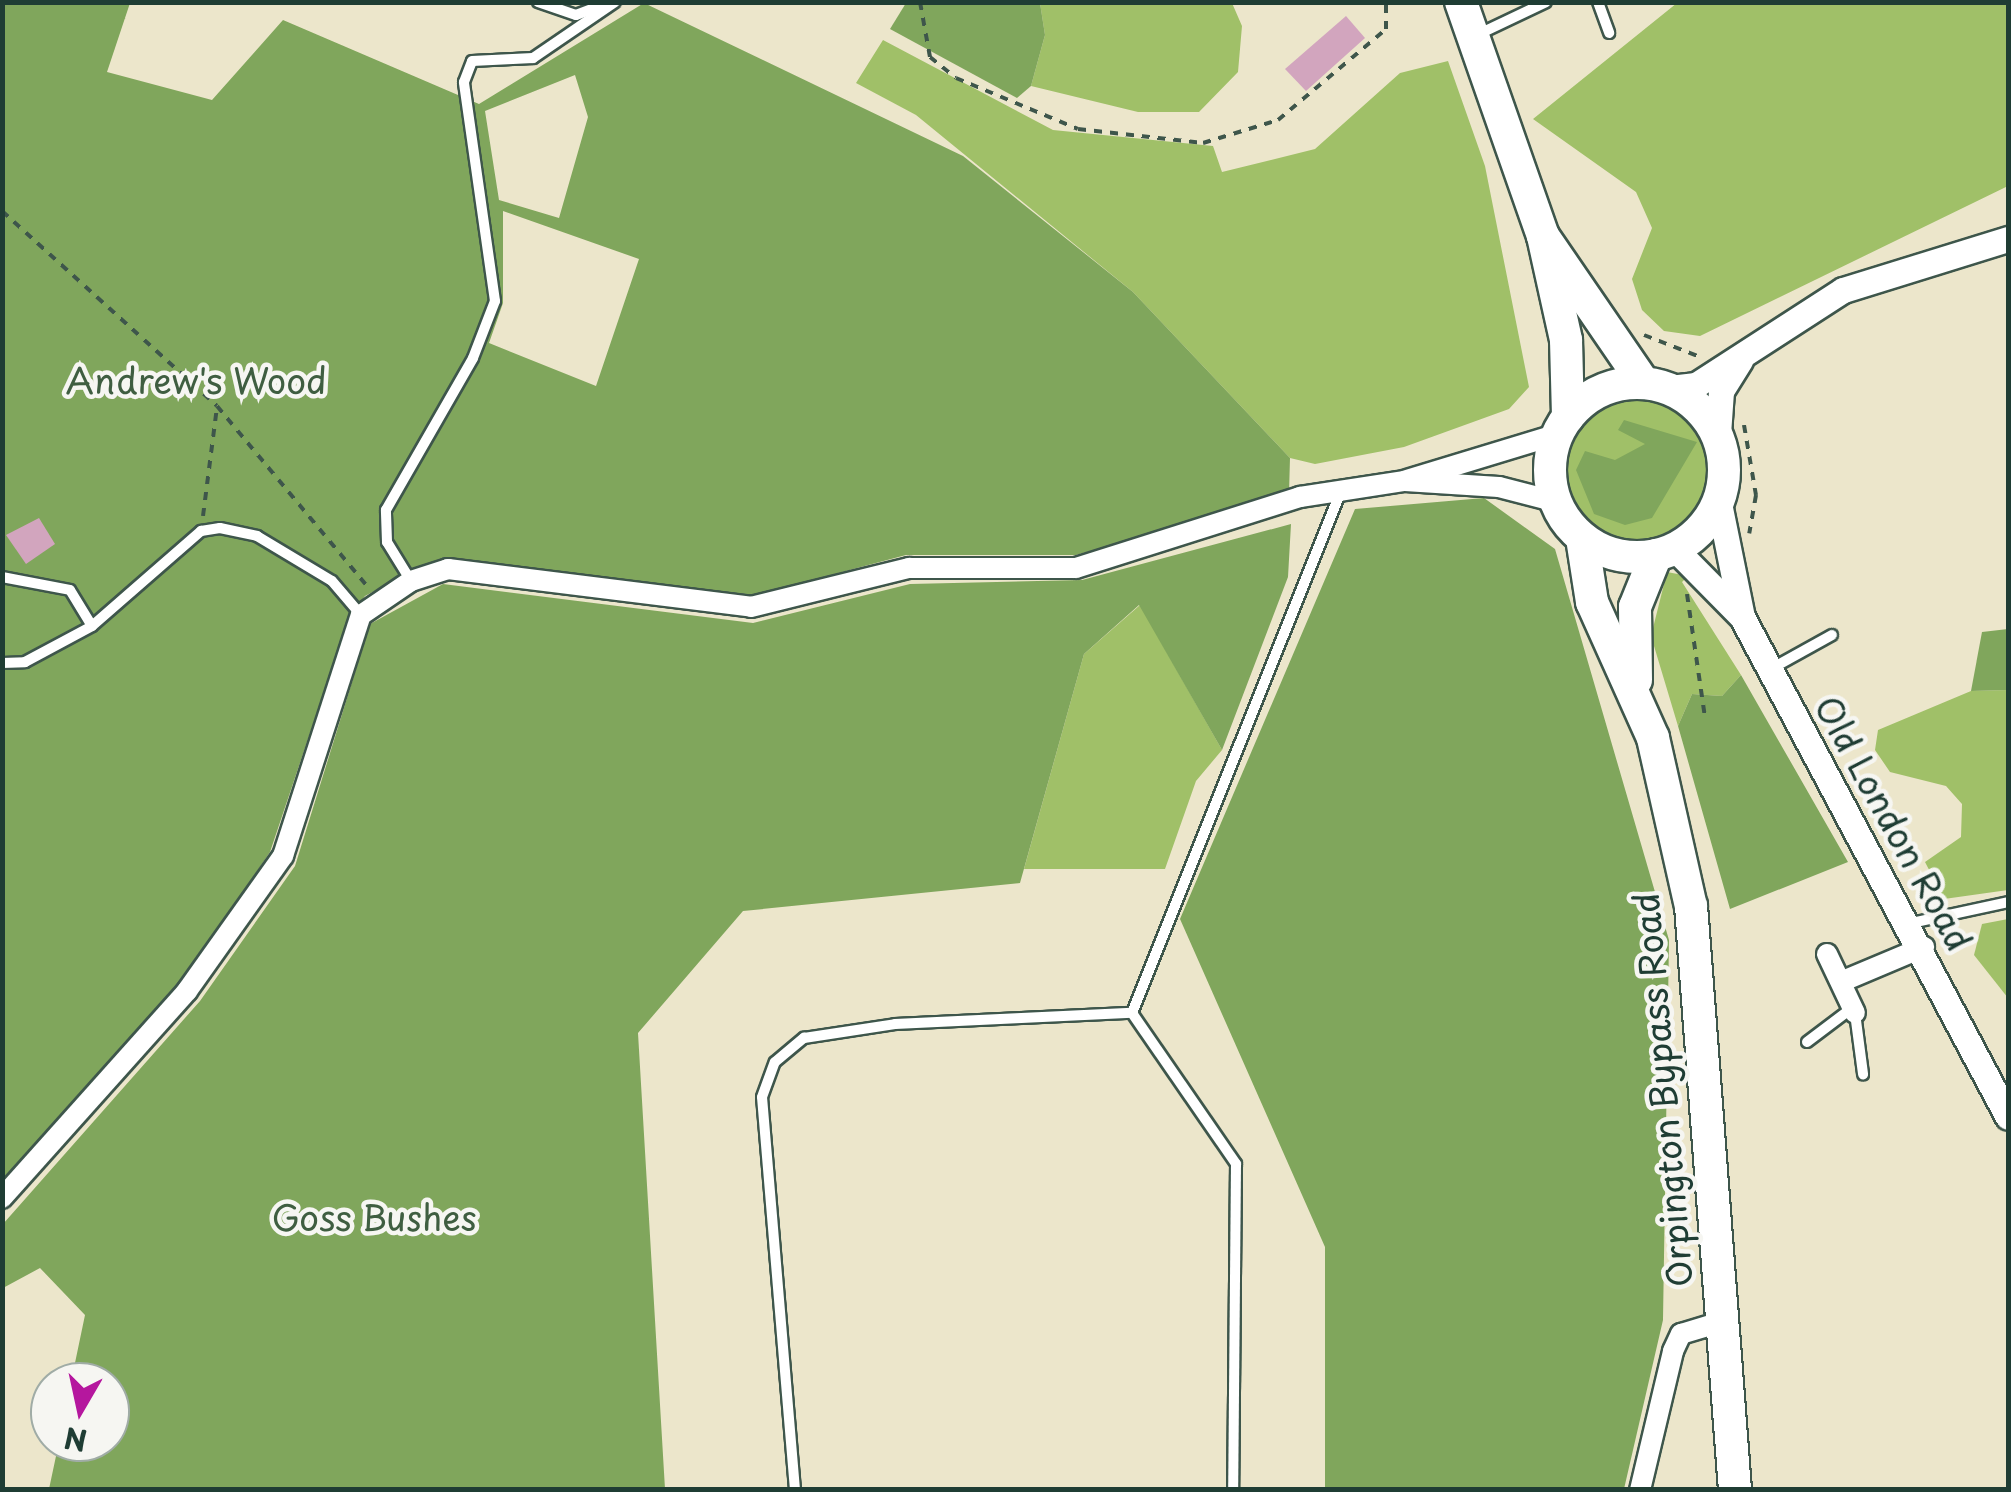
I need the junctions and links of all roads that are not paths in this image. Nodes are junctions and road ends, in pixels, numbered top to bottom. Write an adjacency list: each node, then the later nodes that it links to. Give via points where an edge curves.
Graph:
1 (538, 2): 2 (lane, via 576,15)
2 (612, 2): 21 (lane, via 533,58 472,61 464,82 495,300 473,358 386,510 387,542)
3 (1461, 2): 7 (main road)
4 (1546, 2): 7 (lane)
5 (1598, 2): 6 (lane)
6 (1609, 33)
7 (1473, 36): 8 (main road)
8 (1543, 236): 11 (main road); 12 (main road, via 1566,340)
9 (2008, 239): 10 (street, via 1843,290)
10 (1743, 357): 11 (street, via 1696,385); 13 (street, via 1721,391)
11 (1656, 386): 12 (main road, via 1599,391); 13 (main road)
12 (1563, 426): 14 (street); 16 (main road)
13 (1718, 434): 17 (main road)
14 (1405, 481): 15 (street); 16 (street, via 1499,486)
15 (1341, 492): 21 (street, via 1076,568 909,568 751,607 448,569); 35 (lane)
16 (1553, 501): 18 (main road)
17 (1719, 502): 19 (main road); 23 (street, Old London Road)
18 (1582, 538): 19 (main road, via 1616,554); 28 (main road, Orpington Bypass Road, via 1592,602)
19 (1666, 552): 23 (street, Old London Road); 28 (main road, Orpington Bypass Road, via 1634,608)
20 (2, 577): 24 (lane, via 70,590)
21 (410, 581): 22 (street)
22 (361, 616): 24 (lane, via 332,581 257,536 201,531); 39 (street, via 283,856 187,991)
23 (1742, 618): 27 (street, Old London Road)
24 (92, 626): 26 (lane, via 25,662)
25 (1832, 635): 27 (lane)
26 (2, 664)
27 (1768, 671): 30 (street, Old London Road)
28 (1636, 689): 40 (main road, Orpington Bypass Road, via 1690,906)
29 (2008, 902): 30 (lane)
30 (1911, 923): 31 (street, Old London Road)
31 (1924, 947): 33 (street); 38 (street, Old London Road)
32 (1827, 954): 33 (street)
33 (1843, 981): 34 (street)
34 (1854, 1010): 36 (lane); 37 (lane)
35 (1132, 1013): 41 (lane, via 895,1024 804,1038 774,1062 762,1097); 42 (lane, via 1236,1164)
36 (1807, 1042)
37 (1863, 1074)
38 (2008, 1118)
39 (2, 1198)
40 (1721, 1322): 43 (street, via 1681,1334 1673,1350); 44 (main road, Orpington Bypass Road)
41 (795, 1490)
42 (1233, 1490)
43 (1640, 1490)
44 (1734, 1490)

